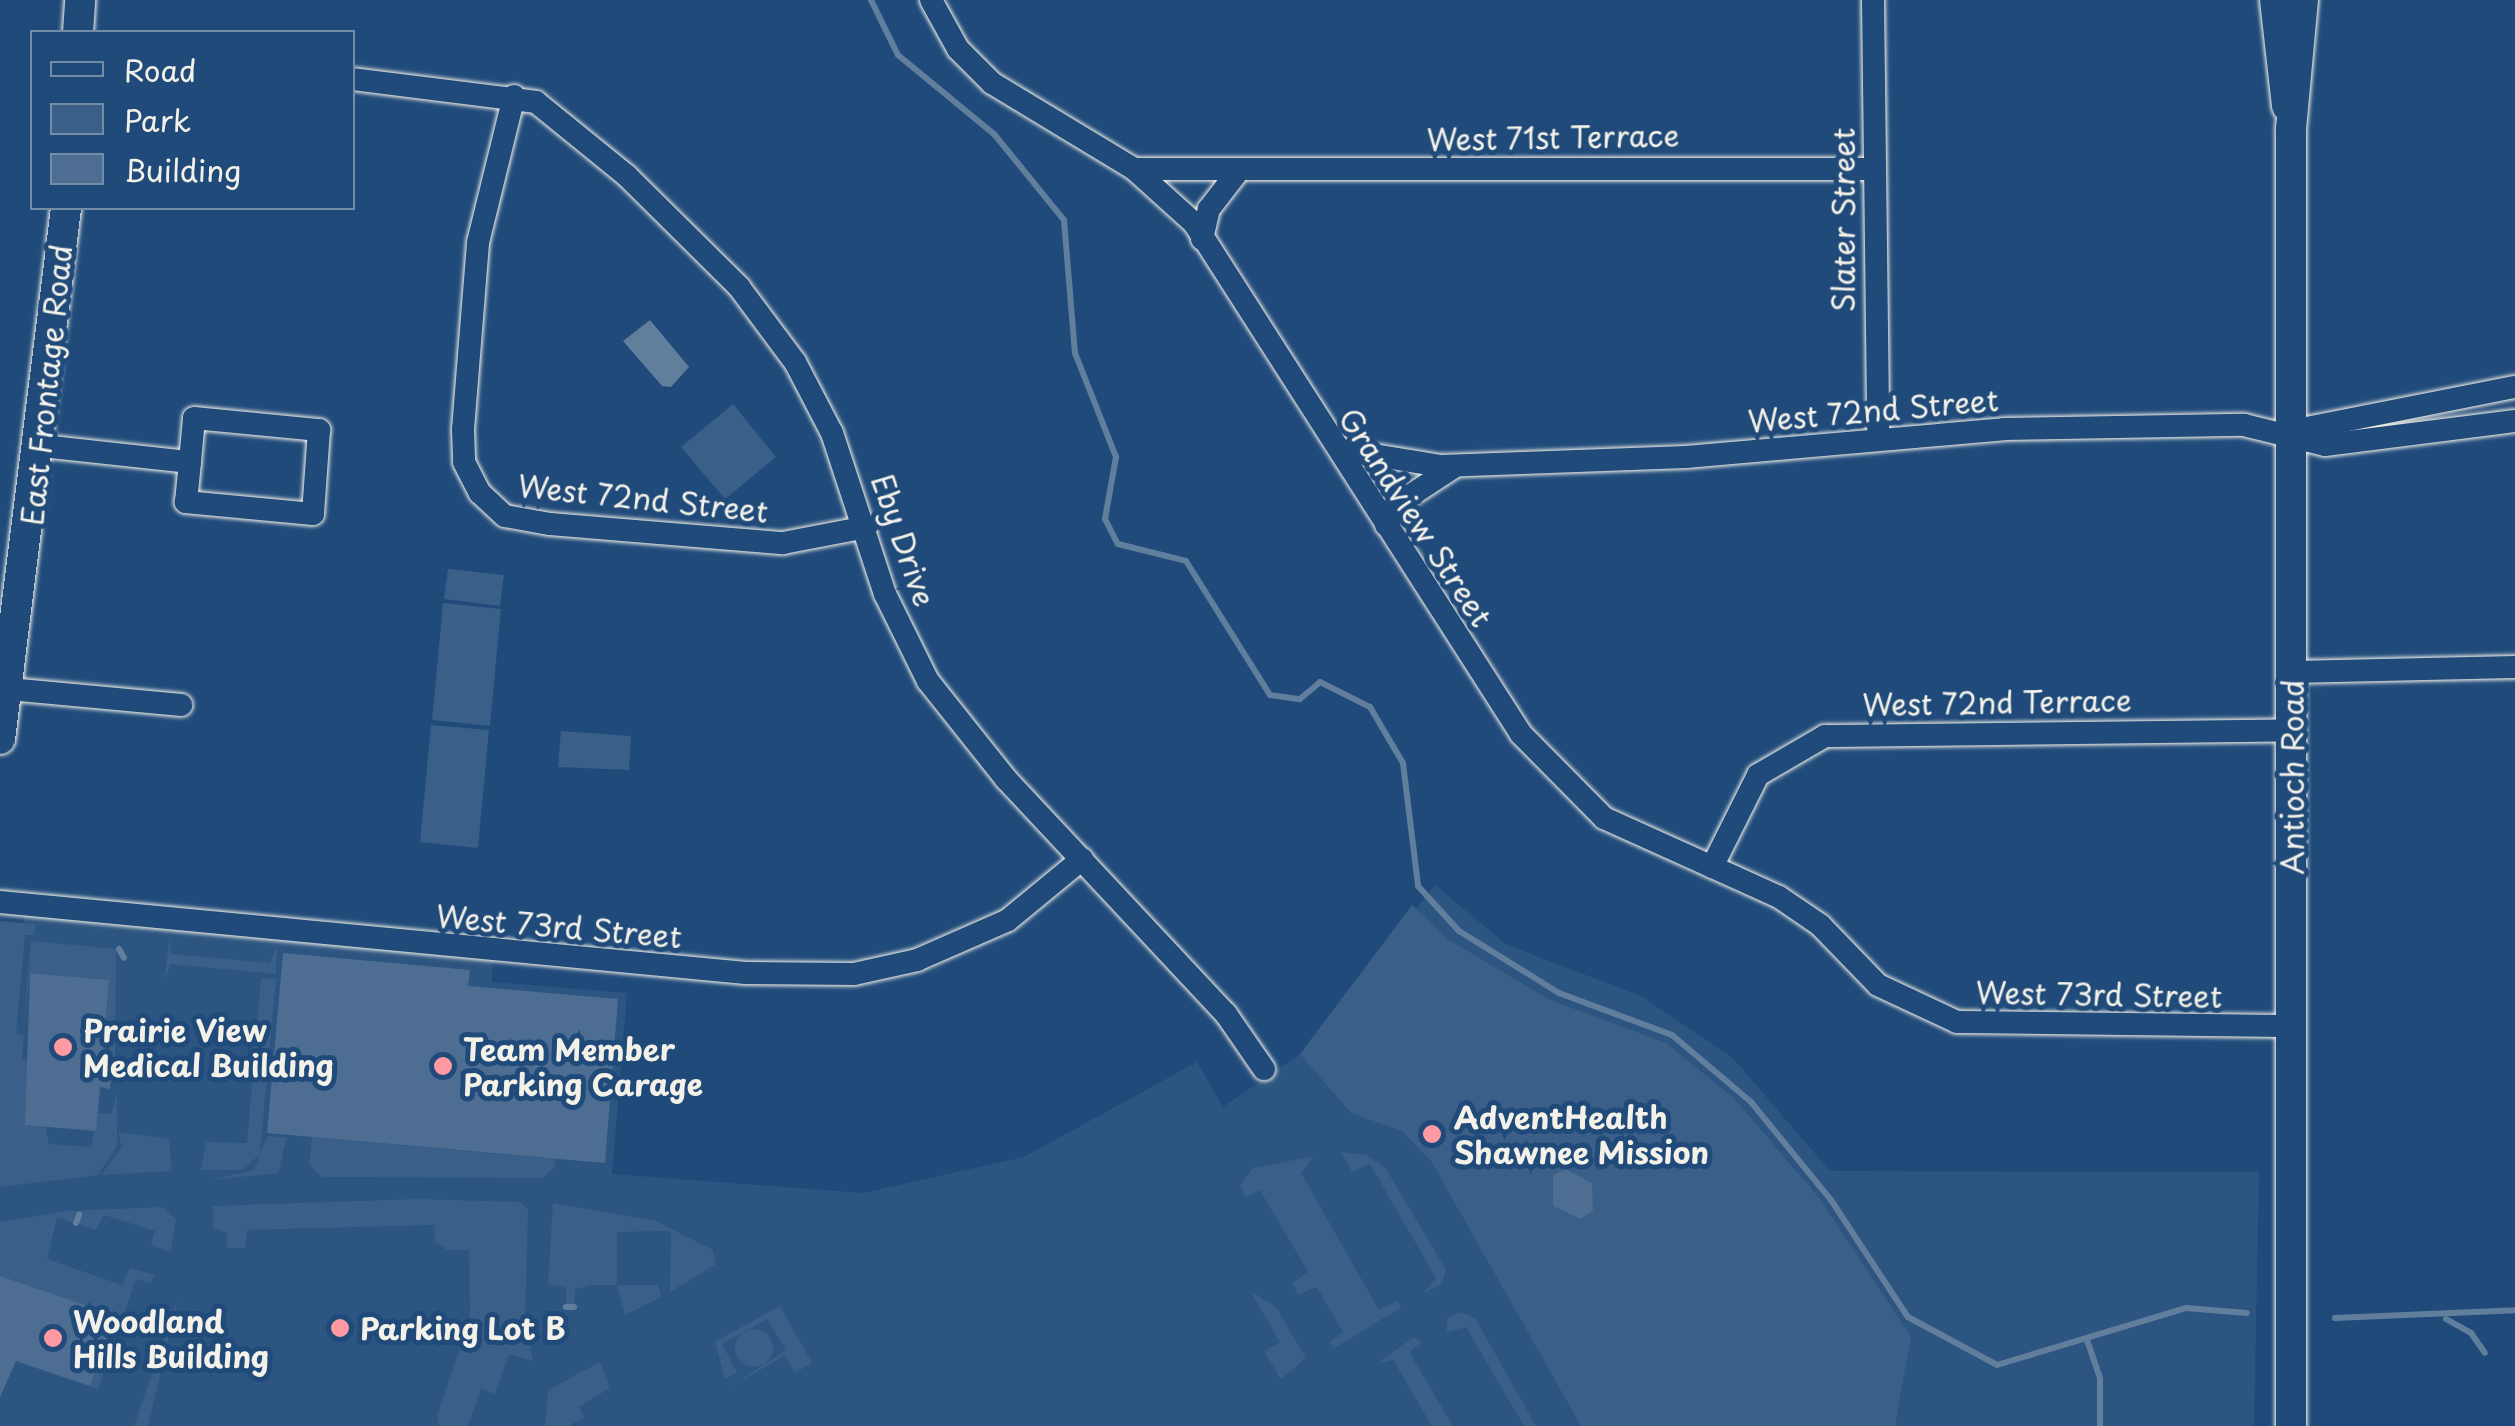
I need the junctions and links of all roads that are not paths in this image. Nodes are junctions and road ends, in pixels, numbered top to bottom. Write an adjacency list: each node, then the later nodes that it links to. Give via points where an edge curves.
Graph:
1 (80, 0): 6 (main road)
2 (931, 0): 10 (street, Grandview Street, via 958,49 992,82)
3 (1873, 0): 11 (street, Slater Street)
4 (2276, 0): 9 (main road, Antioch Road)
5 (2303, 0): 9 (main road, Antioch Road)
6 (78, 30)
7 (355, 79): 8 (street, Eby Drive)
8 (514, 96): 24 (street, Eby Drive, via 562,118 739,287 807,386 855,485); 24 (street, West 72nd Street, via 478,243 463,429 464,462 480,493 505,516 550,524 782,543)
9 (2291, 129): 17 (main road, Antioch Road)
10 (1134, 169): 12 (street, West 71st Terrace); 14 (street, Grandview Street, via 1175,202)
11 (1871, 169): 12 (street, West 71st Terrace); 18 (street, Slater Street)
12 (1236, 174): 14 (street, via 1209,209)
13 (66, 210): 19 (main road, East Frontage Road)
14 (1202, 239): 20 (street, Grandview Street)
15 (2515, 388): 17 (street, West 72nd Street)
16 (2515, 421): 17 (street, West 72nd Street, via 2325,445)
17 (2292, 431): 18 (street, West 72nd Street, via 2044,427); 26 (main road, Antioch Road)
18 (1878, 439): 22 (street, West 72nd Street)
19 (42, 446): 21 (street); 27 (main road, East Frontage Road)
20 (1343, 450): 22 (street, West 72nd Street); 23 (street, Grandview Street)
21 (190, 462): 21 (street, via 186,502 313,514 319,430 194,418)
22 (1458, 465): 23 (street, West 72nd Street, via 1402,502)
23 (1386, 525): 32 (street, Grandview Street, via 1520,734 1566,788 1636,837)
24 (866, 527): 31 (street, Eby Drive, via 885,594 928,681)
25 (2515, 667): 26 (street)
26 (2292, 672): 29 (main road, Antioch Road)
27 (9, 689): 28 (street); 30 (main road, East Frontage Road)
28 (181, 705)
29 (2291, 730): 32 (street, West 72nd Terrace, via 1826,736 1758,775); 35 (main road, Antioch Road)
30 (0, 740)
31 (1082, 860): 33 (street, West 73rd Street, via 1008,920 918,960 854,974 727,971); 36 (street, Eby Drive, via 1226,1014)
32 (1712, 867): 34 (street, Grandview Street, via 1820,924 1878,986)
33 (0, 902)
34 (1908, 1003): 35 (street, West 73rd Street, via 1957,1022 1998,1025)
35 (2292, 1026): 37 (main road, Antioch Road)
36 (1264, 1069)
37 (2291, 1426)

